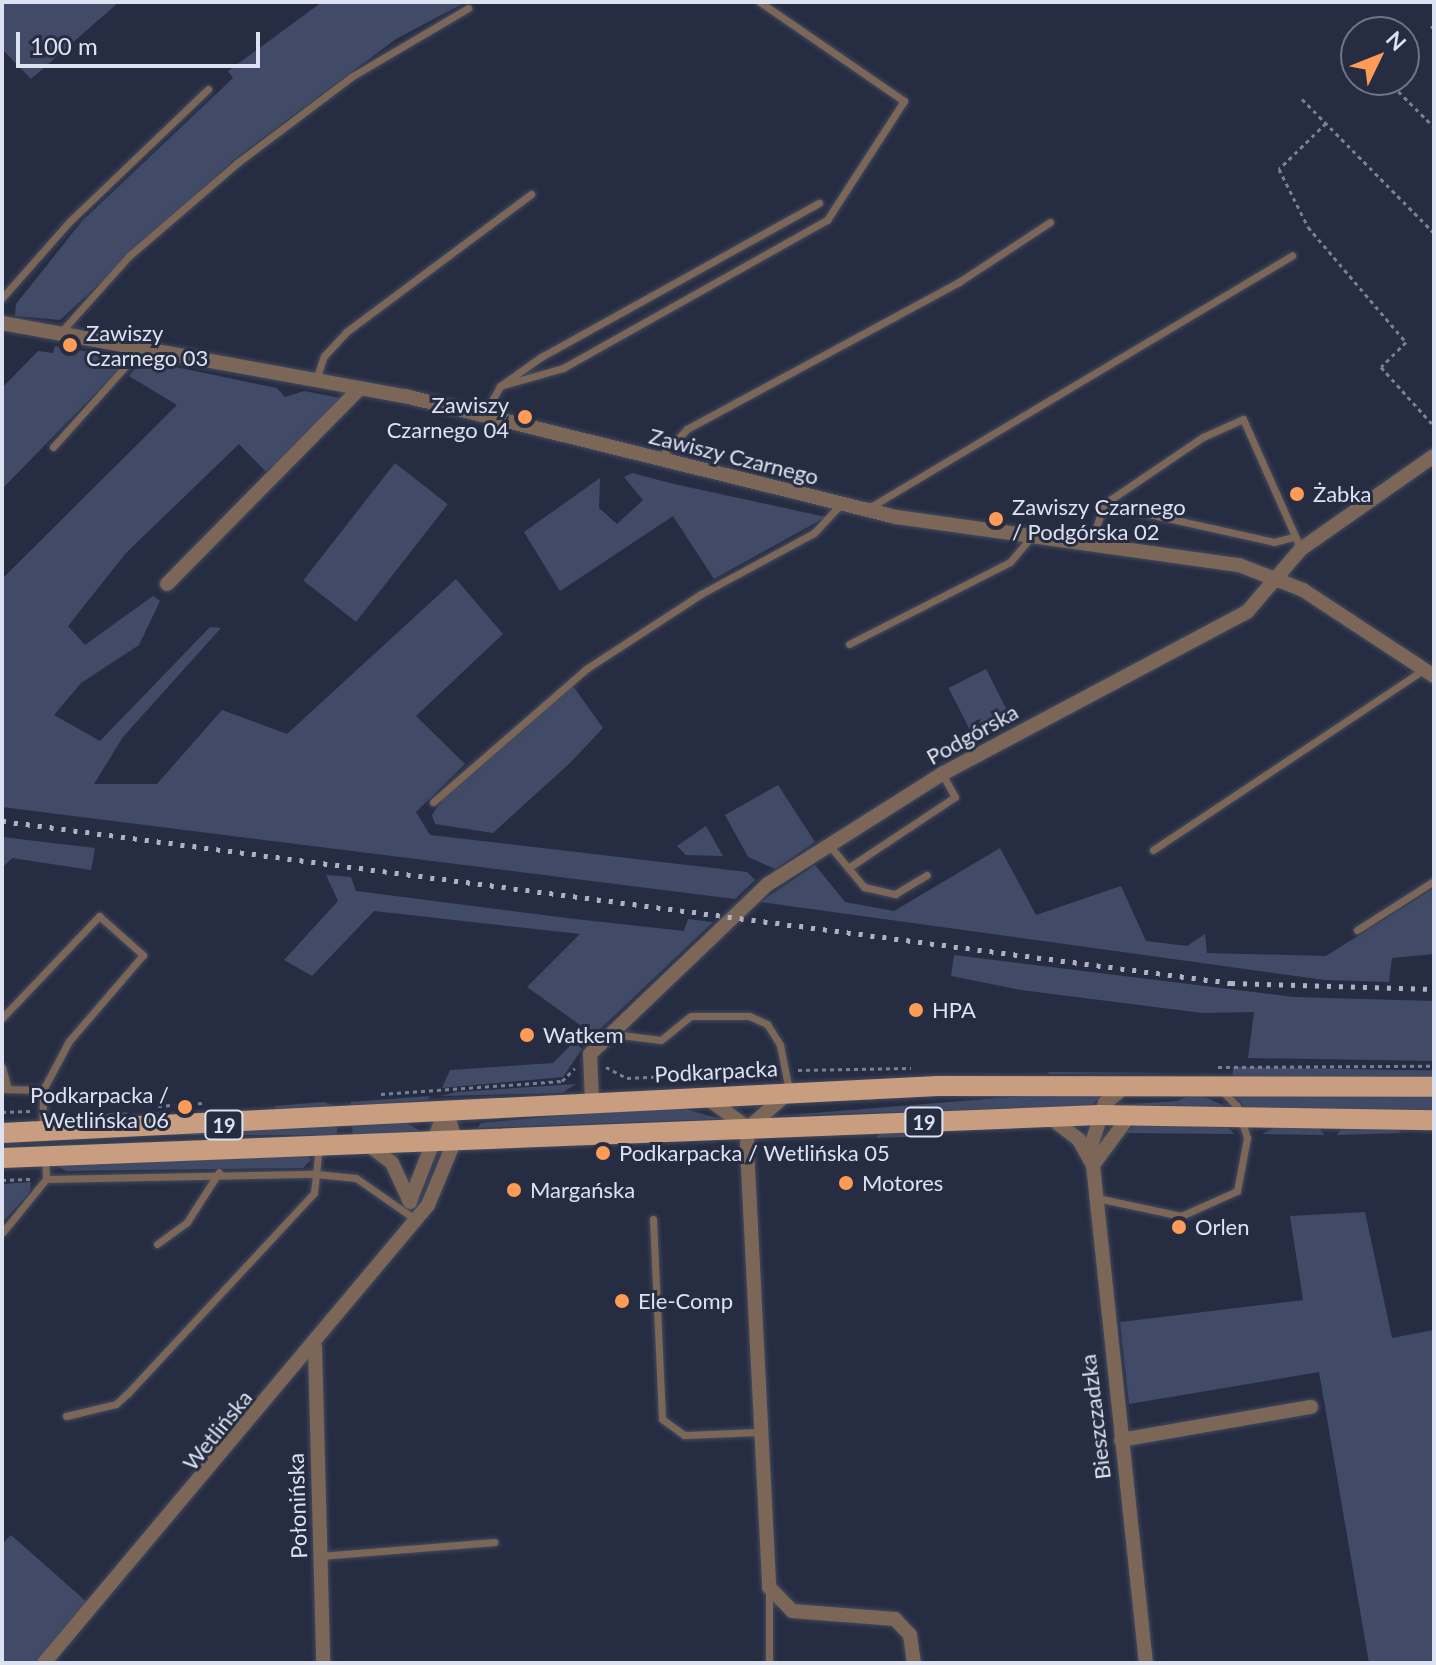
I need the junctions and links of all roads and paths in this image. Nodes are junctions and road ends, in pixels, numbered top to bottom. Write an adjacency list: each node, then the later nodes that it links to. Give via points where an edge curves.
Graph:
1 (760, 2): 18 (lane, via 904,101 827,220 563,368)
2 (468, 8): 15 (lane, via 351,77 237,163 129,256)
3 (208, 89): 13 (lane, via 70,221)
4 (1403, 96): 7 (path)
5 (1302, 99): 6 (path)
6 (1326, 123): 11 (path); 21 (path, via 1279,169 1308,227 1406,342 1381,367)
7 (1434, 127)
8 (531, 194): 17 (lane, via 346,332 324,356)
9 (819, 203): 18 (lane)
10 (1050, 222): 24 (lane, via 879,327 687,429)
11 (1434, 233)
12 (1292, 256): 27 (lane)
13 (2, 298)
14 (2, 323): 15 (street, Zawiszy Czarnego)
15 (60, 334): 16 (street, Zawiszy Czarnego)
16 (141, 349): 17 (street, Zawiszy Czarnego); 22 (lane)
17 (316, 380): 19 (street, Zawiszy Czarnego)
18 (500, 386): 20 (lane)
19 (360, 388): 20 (street, Zawiszy Czarnego); 32 (street)
20 (483, 416): 24 (street, Zawiszy Czarnego)
21 (1434, 426)
22 (53, 447)
23 (1434, 456): 30 (street, Podgórska)
24 (658, 460): 26 (street, Zawiszy Czarnego)
25 (1104, 504): 29 (lane); 30 (lane); 30 (lane, via 1203,437 1243,419)
26 (840, 505): 27 (street, Zawiszy Czarnego); 36 (lane, via 814,533 701,594 586,669)
27 (866, 511): 28 (street, Zawiszy Czarnego)
28 (1033, 535): 29 (street, Zawiszy Czarnego); 33 (lane, via 1010,562)
29 (1091, 543): 31 (street, Zawiszy Czarnego, via 1219,561)
30 (1297, 543): 31 (street, Podgórska)
31 (1274, 578): 34 (street, Zawiszy Czarnego); 35 (street, Podgórska, via 1247,612)
32 (167, 584)
33 (849, 644)
34 (1430, 672): 38 (lane)
35 (942, 774): 37 (street, Podgórska); 39 (lane, via 955,797)
36 (433, 802)
37 (829, 845): 39 (lane); 44 (street, Podgórska, via 746,901)
38 (1153, 850)
39 (848, 868): 40 (lane, via 864,887 895,894)
40 (927, 875)
41 (1434, 881): 42 (lane)
42 (1357, 930)
43 (2, 1018): 50 (lane, via 99,916 143,955 69,1041)
44 (612, 1034): 51 (lane, via 661,1040 691,1016 749,1016 767,1024 780,1045); 53 (street, Podgórska, via 590,1054)
45 (2, 1067): 49 (lane)
46 (1130, 1084): 47 (main road, Podkarpacka / 19); 51 (main road, Podkarpacka / 19); 55 (street)
47 (1209, 1084): 48 (main road, Podkarpacka / 19); 58 (lane)
48 (1434, 1087)
49 (5, 1089): 50 (lane)
50 (43, 1090): 61 (lane)
51 (790, 1092): 52 (main road, Podkarpacka / 19); 60 (street)
52 (705, 1096): 53 (main road, Podkarpacka / 19); 60 (street)
53 (592, 1101): 54 (main road, Podkarpacka / 19)
54 (446, 1109): 61 (main road, Podkarpacka / 19); 63 (street); 64 (street)
55 (1099, 1115): 56 (main road, 19); 57 (main road, 19); 69 (street, Bieszczadzka)
56 (1130, 1115): 58 (main road, 19); 69 (street)
57 (1049, 1117): 60 (main road, 19); 69 (street)
58 (1241, 1117): 59 (main road, 19); 74 (lane, via 1244,1178 1237,1191 1196,1215 1159,1214)
59 (1434, 1120)
60 (748, 1128): 64 (main road, 19); 83 (street)
61 (42, 1132): 62 (main road, Podkarpacka / 19)
62 (2, 1133)
63 (431, 1140): 64 (main road, 19); 65 (main road, 19); 75 (street)
64 (455, 1140): 76 (street, Wetlińska, via 428,1205)
65 (367, 1143): 66 (main road, 19); 75 (street, via 392,1163)
66 (319, 1145): 67 (main road, 19); 71 (lane)
67 (45, 1156): 68 (main road, 19); 72 (lane)
68 (2, 1158)
69 (1090, 1160): 74 (street, Bieszczadzka)
70 (219, 1172): 71 (lane); 72 (lane); 79 (lane, via 194,1213)
71 (316, 1174): 76 (lane, via 356,1178); 82 (lane, via 314,1193 128,1393 116,1404)
72 (46, 1179): 73 (path); 78 (lane)
73 (2, 1180)
74 (1095, 1198): 84 (street, Bieszczadzka)
75 (410, 1201): 76 (street)
76 (412, 1217): 80 (street, Wetlińska, via 384,1265)
77 (653, 1219): 83 (lane, via 662,1419 684,1435)
78 (2, 1233)
79 (157, 1244)
80 (315, 1347): 86 (street, Połonińska); 88 (street, Wetlińska)
81 (1311, 1407): 84 (street)
82 (66, 1416)
83 (760, 1432): 87 (street)
84 (1121, 1440): 92 (street, Bieszczadzka)
85 (494, 1542): 86 (lane)
86 (320, 1556): 89 (street, Połonińska)
87 (769, 1587): 90 (lane); 91 (street, via 792,1611 895,1619 910,1635)
88 (44, 1663)
89 (323, 1663)
90 (769, 1663)
91 (914, 1663)
92 (1146, 1663)

